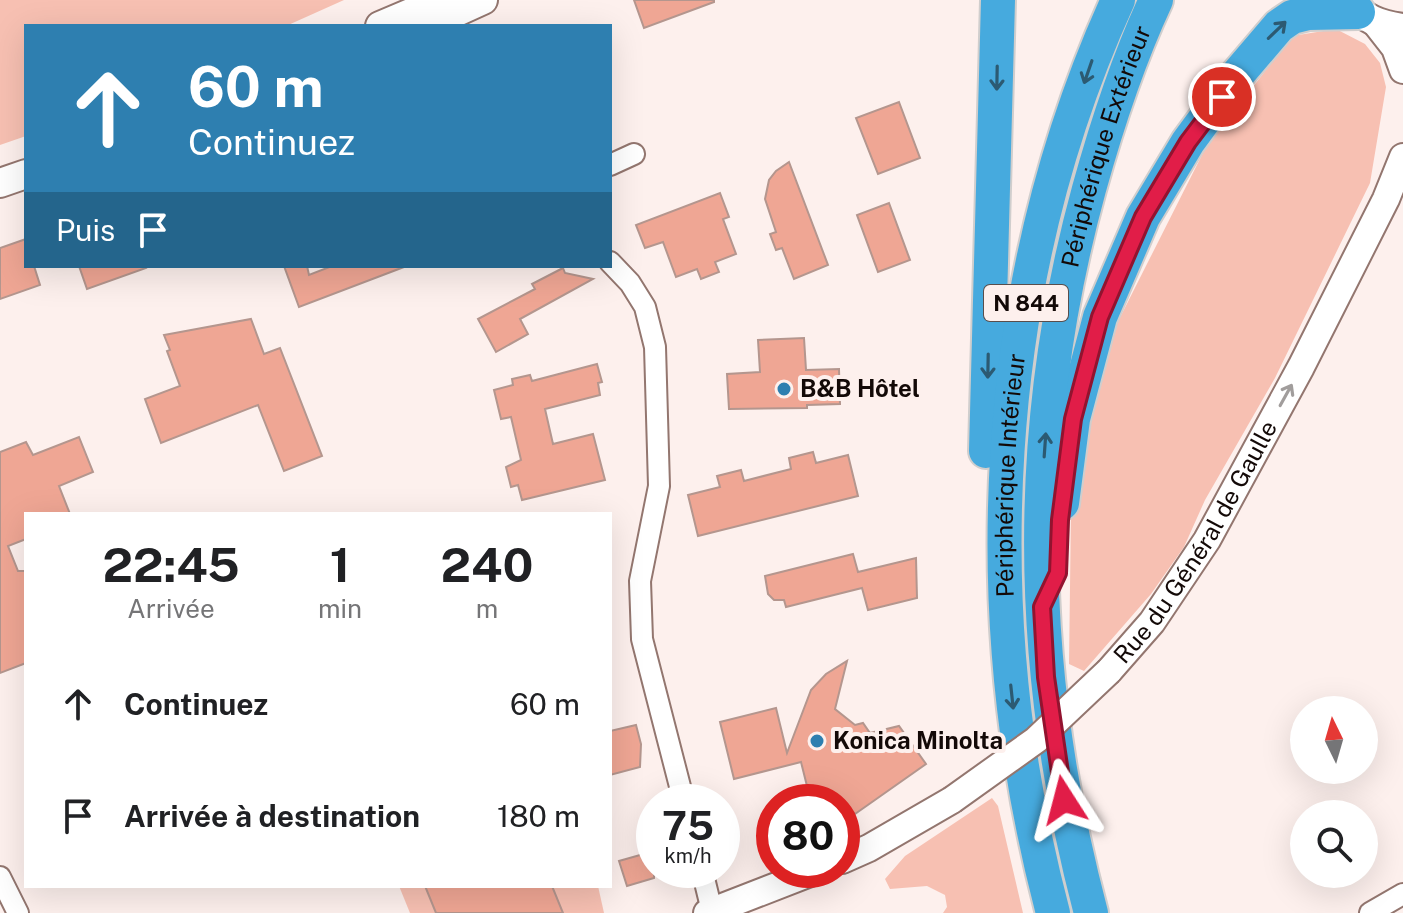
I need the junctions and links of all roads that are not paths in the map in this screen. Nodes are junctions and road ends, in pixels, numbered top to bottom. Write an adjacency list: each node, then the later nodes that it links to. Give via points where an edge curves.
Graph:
1 (483, 0): 5 (main road)
2 (998, 0): 17 (highway, one-way to 17, via 986,449 988,586)
3 (1118, 0): 17 (highway, Périphérique Intérieur / N 844, one-way to 17, via 1065,139 1029,290 1007,458)
4 (1156, 0): 16 (highway, Périphérique Extérieur / N 844, one-way to 4, via 1043,472 1055,343 1099,153)
5 (453, 13): 7 (main road); 8 (main road)
6 (1371, 16): 9 (street, via 1395,48); 16 (highway, one-way to 6, via 1058,573 1073,419 1100,317 1143,217 1188,142 1279,26 1308,13)
7 (391, 24)
8 (430, 24)
9 (1403, 70)
10 (634, 154): 12 (street)
11 (1403, 157): 19 (street, Rue du Général de Gaulle, one-way to 11, bridge, via 952,800 1036,740 1152,622 1207,540 1301,367)
12 (612, 164)
13 (24, 175): 14 (main road)
14 (0, 183)
15 (612, 264): 18 (street, via 645,307 655,347 659,486 640,581 642,639)
16 (1042, 607): 27 (highway, Périphérique Extérieur / N 844, via 1059,769)
17 (1005, 619): 26 (highway, Périphérique Intérieur / N 844, one-way to 26, via 1025,790)
18 (679, 784)
19 (860, 852)
20 (0, 877): 25 (street)
21 (705, 888): 24 (street)
22 (772, 888): 24 (street)
23 (1403, 894): 28 (street)
24 (710, 912)
25 (18, 913)
26 (1053, 913)
27 (1091, 913)
28 (1370, 913)

